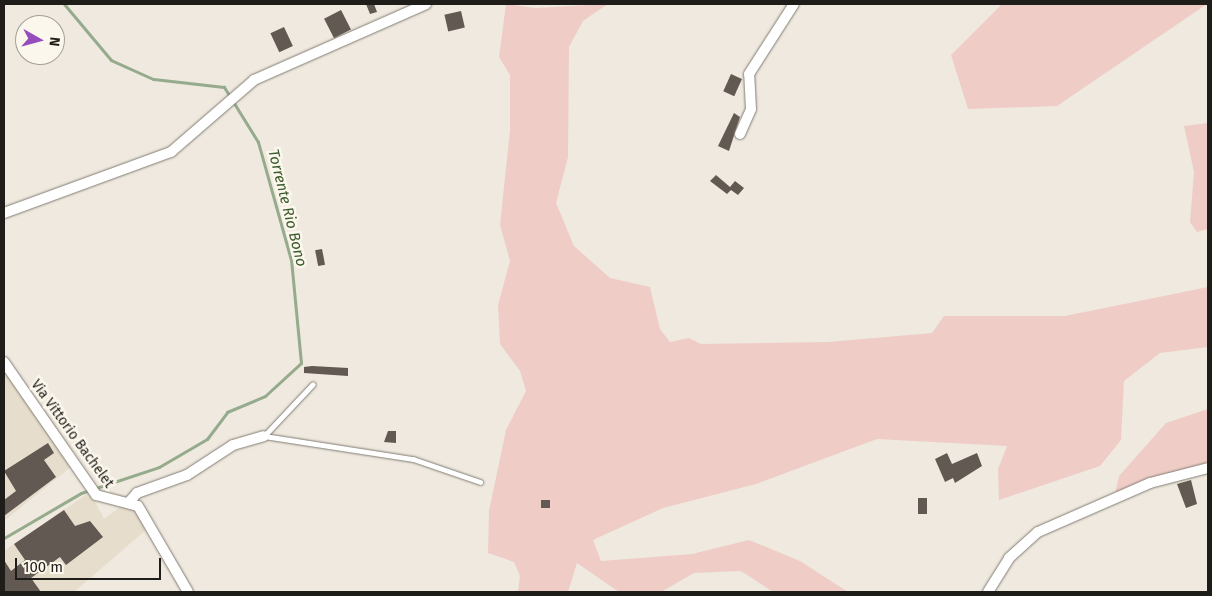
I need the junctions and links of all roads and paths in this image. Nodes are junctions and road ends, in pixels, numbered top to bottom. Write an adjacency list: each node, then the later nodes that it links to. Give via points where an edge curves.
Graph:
1 (426, 4): 4 (street, via 245,86 171,152)
2 (794, 4): 3 (street, via 749,74 751,109)
3 (740, 134)
4 (4, 213)
5 (4, 362): 10 (street, Via Vittorio Bachelet, via 96,495 111,502)
6 (314, 384): 7 (lane)
7 (264, 436): 9 (lane, via 413,458); 10 (street, via 232,445 186,474 137,493)
8 (1208, 468): 12 (street, via 1150,483 1038,532 1009,558)
9 (480, 482)
10 (129, 502): 11 (street, via 146,518)
11 (188, 592)
12 (988, 592)

